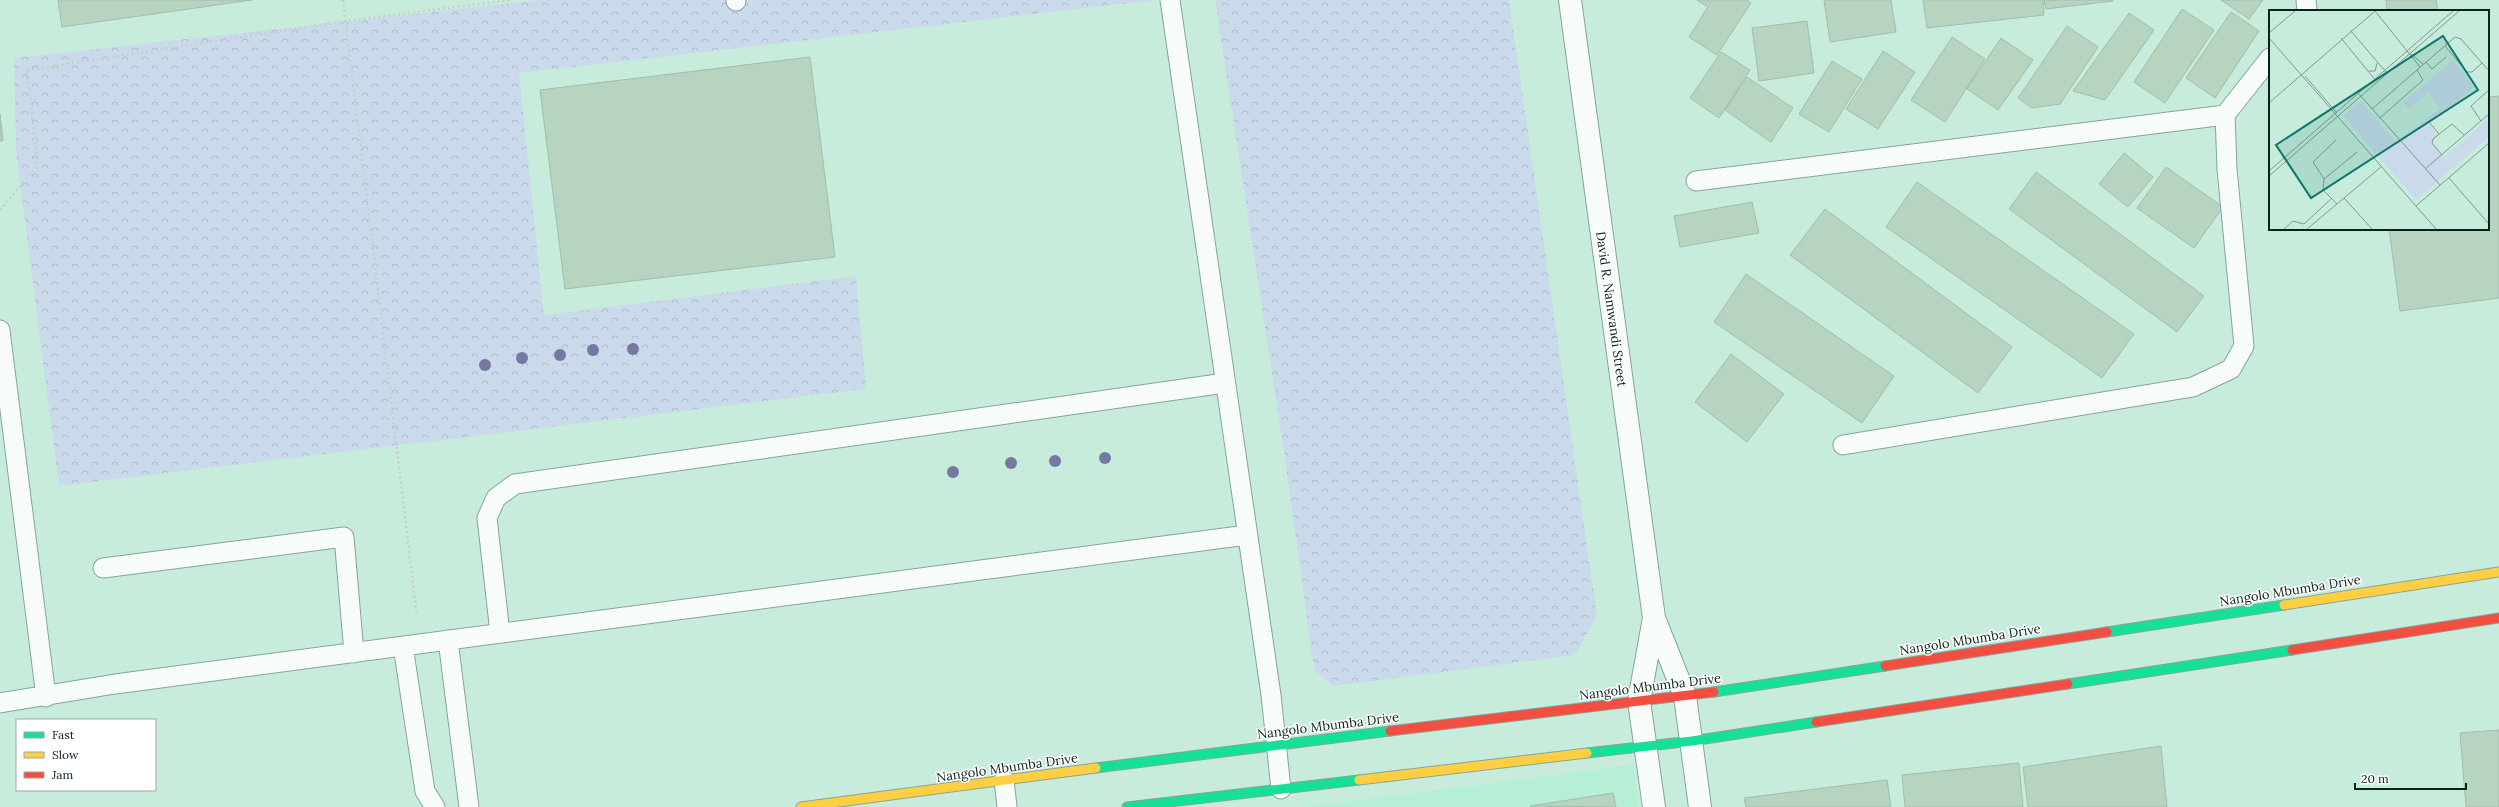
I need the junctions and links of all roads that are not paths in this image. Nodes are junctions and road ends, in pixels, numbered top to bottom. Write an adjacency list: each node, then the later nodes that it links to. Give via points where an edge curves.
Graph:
1 (1170, 0): 9 (lane)
2 (1570, 0): 14 (street, David R. Namwandi Street)
3 (2306, 0): 4 (lane)
4 (2307, 10)
5 (2269, 59): 6 (lane)
6 (2225, 115): 7 (lane); 10 (lane, via 2227,169 2244,346 2231,369 2193,386)
7 (1696, 181)
8 (0, 330): 21 (lane)
9 (1226, 383): 11 (lane); 16 (lane, via 515,484 496,498 487,518)
10 (1843, 445)
11 (1247, 535): 16 (lane); 25 (lane)
12 (102, 568): 19 (lane, via 344,537)
13 (2499, 572): 20 (street, Nangolo Mbumba Drive)
14 (1654, 618): 20 (street, David R. Namwandi Street); 22 (street, David R. Namwandi Street)
15 (2499, 618): 24 (street)
16 (500, 634): 17 (lane)
17 (448, 640): 18 (lane); 31 (lane)
18 (412, 645): 19 (lane); 30 (lane, via 425,791)
19 (354, 653): 21 (lane, via 115,684)
20 (1685, 696): 22 (street, Nangolo Mbumba Drive); 24 (street, David R. Namwandi Street)
21 (46, 697): 23 (lane)
22 (1639, 701): 25 (street, Nangolo Mbumba Drive); 26 (street, David R. Namwandi Street)
23 (0, 702)
24 (1692, 741): 26 (street); 36 (street, David R. Namwandi Street)
25 (1277, 744): 27 (street, Nangolo Mbumba Drive); 28 (lane)
26 (1645, 747): 28 (street); 35 (street, David R. Namwandi Street)
27 (1004, 780): 29 (street, Nangolo Mbumba Drive); 33 (lane)
28 (1281, 789): 34 (street)
29 (850, 804): 32 (street, Nangolo Mbumba Drive)
30 (435, 807)
31 (469, 807)
32 (801, 807)
33 (1007, 807)
34 (1127, 807)
35 (1654, 807)
36 (1700, 807)

